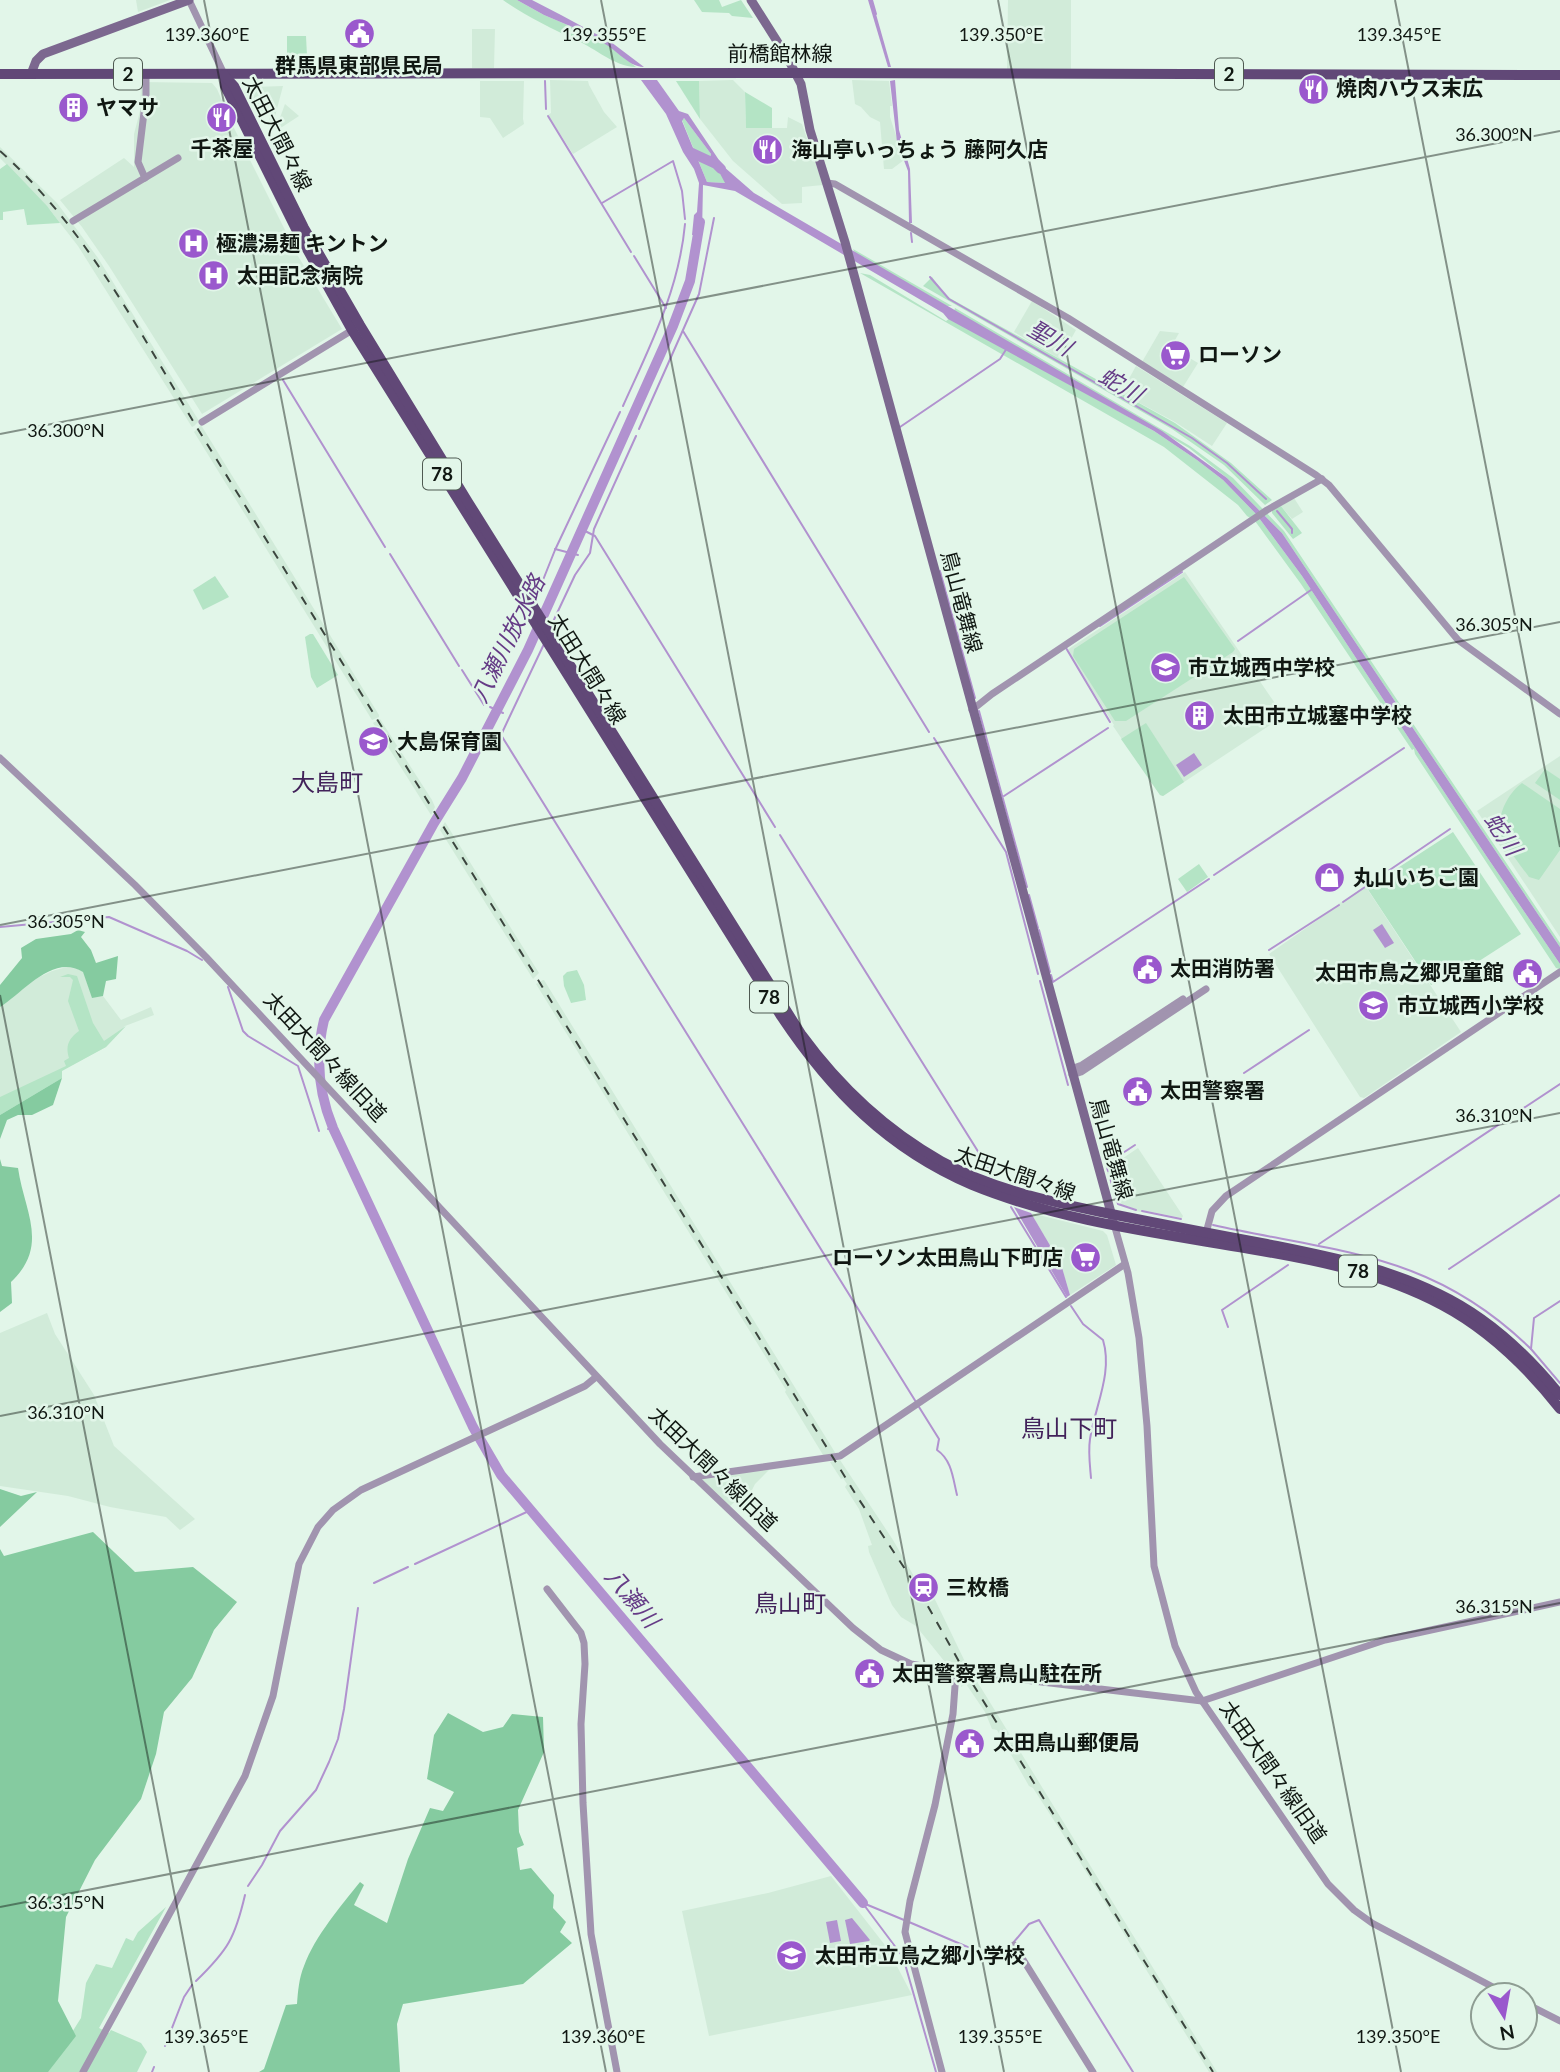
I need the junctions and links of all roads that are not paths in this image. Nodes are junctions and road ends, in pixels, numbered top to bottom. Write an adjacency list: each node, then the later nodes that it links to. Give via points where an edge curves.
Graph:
1 (189, 0): 4 (main road, via 46,53); 6 (street)
2 (751, 0): 7 (main road, 鳥山竜舞線)
3 (0, 74): 4 (main road, 前橋館林線 / 2)
4 (31, 74): 5 (main road, 前橋館林線 / 2)
5 (146, 74): 6 (main road, 前橋館林線 / 2); 10 (street, via 138,162)
6 (224, 74): 7 (main road, 前橋館林線 / 2); 13 (main road, 太田大間々線 / 78)
7 (796, 74): 8 (main road, 前橋館林線 / 2); 11 (main road, 鳥山竜舞線)
8 (1560, 75)
9 (178, 158): 10 (street)
10 (145, 178): 12 (street)
11 (827, 183): 15 (street, via 1068,318); 16 (main road, 鳥山竜舞線)
12 (73, 221)
13 (356, 328): 14 (street); 21 (main road, 太田大間々線 / 78, via 781,1016 840,1095 904,1146 972,1185 1067,1215)
14 (202, 422)
15 (1322, 479): 16 (street, via 1251,520); 17 (street, via 1458,640)
16 (972, 710): 20 (main road, 鳥山竜舞線)
17 (1560, 715)
18 (0, 758): 24 (street, 太田大間々線旧道, via 135,885)
19 (1560, 972): 22 (street, via 1226,1196 1213,1208)
20 (1071, 1072): 20 (street, via 1174,1004 1206,989 1091,1066); 21 (main road, 鳥山竜舞線)
21 (1112, 1219): 22 (main road, 太田大間々線 / 78); 23 (street); 26 (main road, 太田大間々線 / 78, via 1350,1269 1399,1286 1443,1305 1479,1328 1538,1380)
22 (1206, 1233): 25 (main road, 太田大間々線 / 78, via 1351,1261 1421,1285 1483,1320 1543,1373)
23 (1125, 1264): 27 (street, via 840,1456); 31 (street, via 1139,1338 1154,1566 1175,1646)
24 (596, 1377): 27 (street, 太田大間々線旧道); 36 (street, via 355,1494 326,1518 311,1538 299,1564 273,1696 245,1776)
25 (1560, 1395)
26 (1560, 1409)
27 (693, 1477): 30 (street, 太田大間々線旧道, via 881,1650 911,1664)
28 (547, 1589): 37 (street, via 584,1643 581,1724 590,1920)
29 (1560, 1602): 31 (street, via 1378,1642)
30 (956, 1672): 31 (street, 太田大間々線旧道); 38 (street, via 953,1714 905,1932)
31 (1202, 1701): 33 (street, 太田大間々線旧道, via 1342,1899 1372,1923)
32 (1014, 1945): 39 (street)
33 (1482, 1981)
34 (1539, 2010): 35 (street)
35 (1560, 2021)
36 (83, 2072)
37 (617, 2072)
38 (942, 2072)
39 (1093, 2072)

